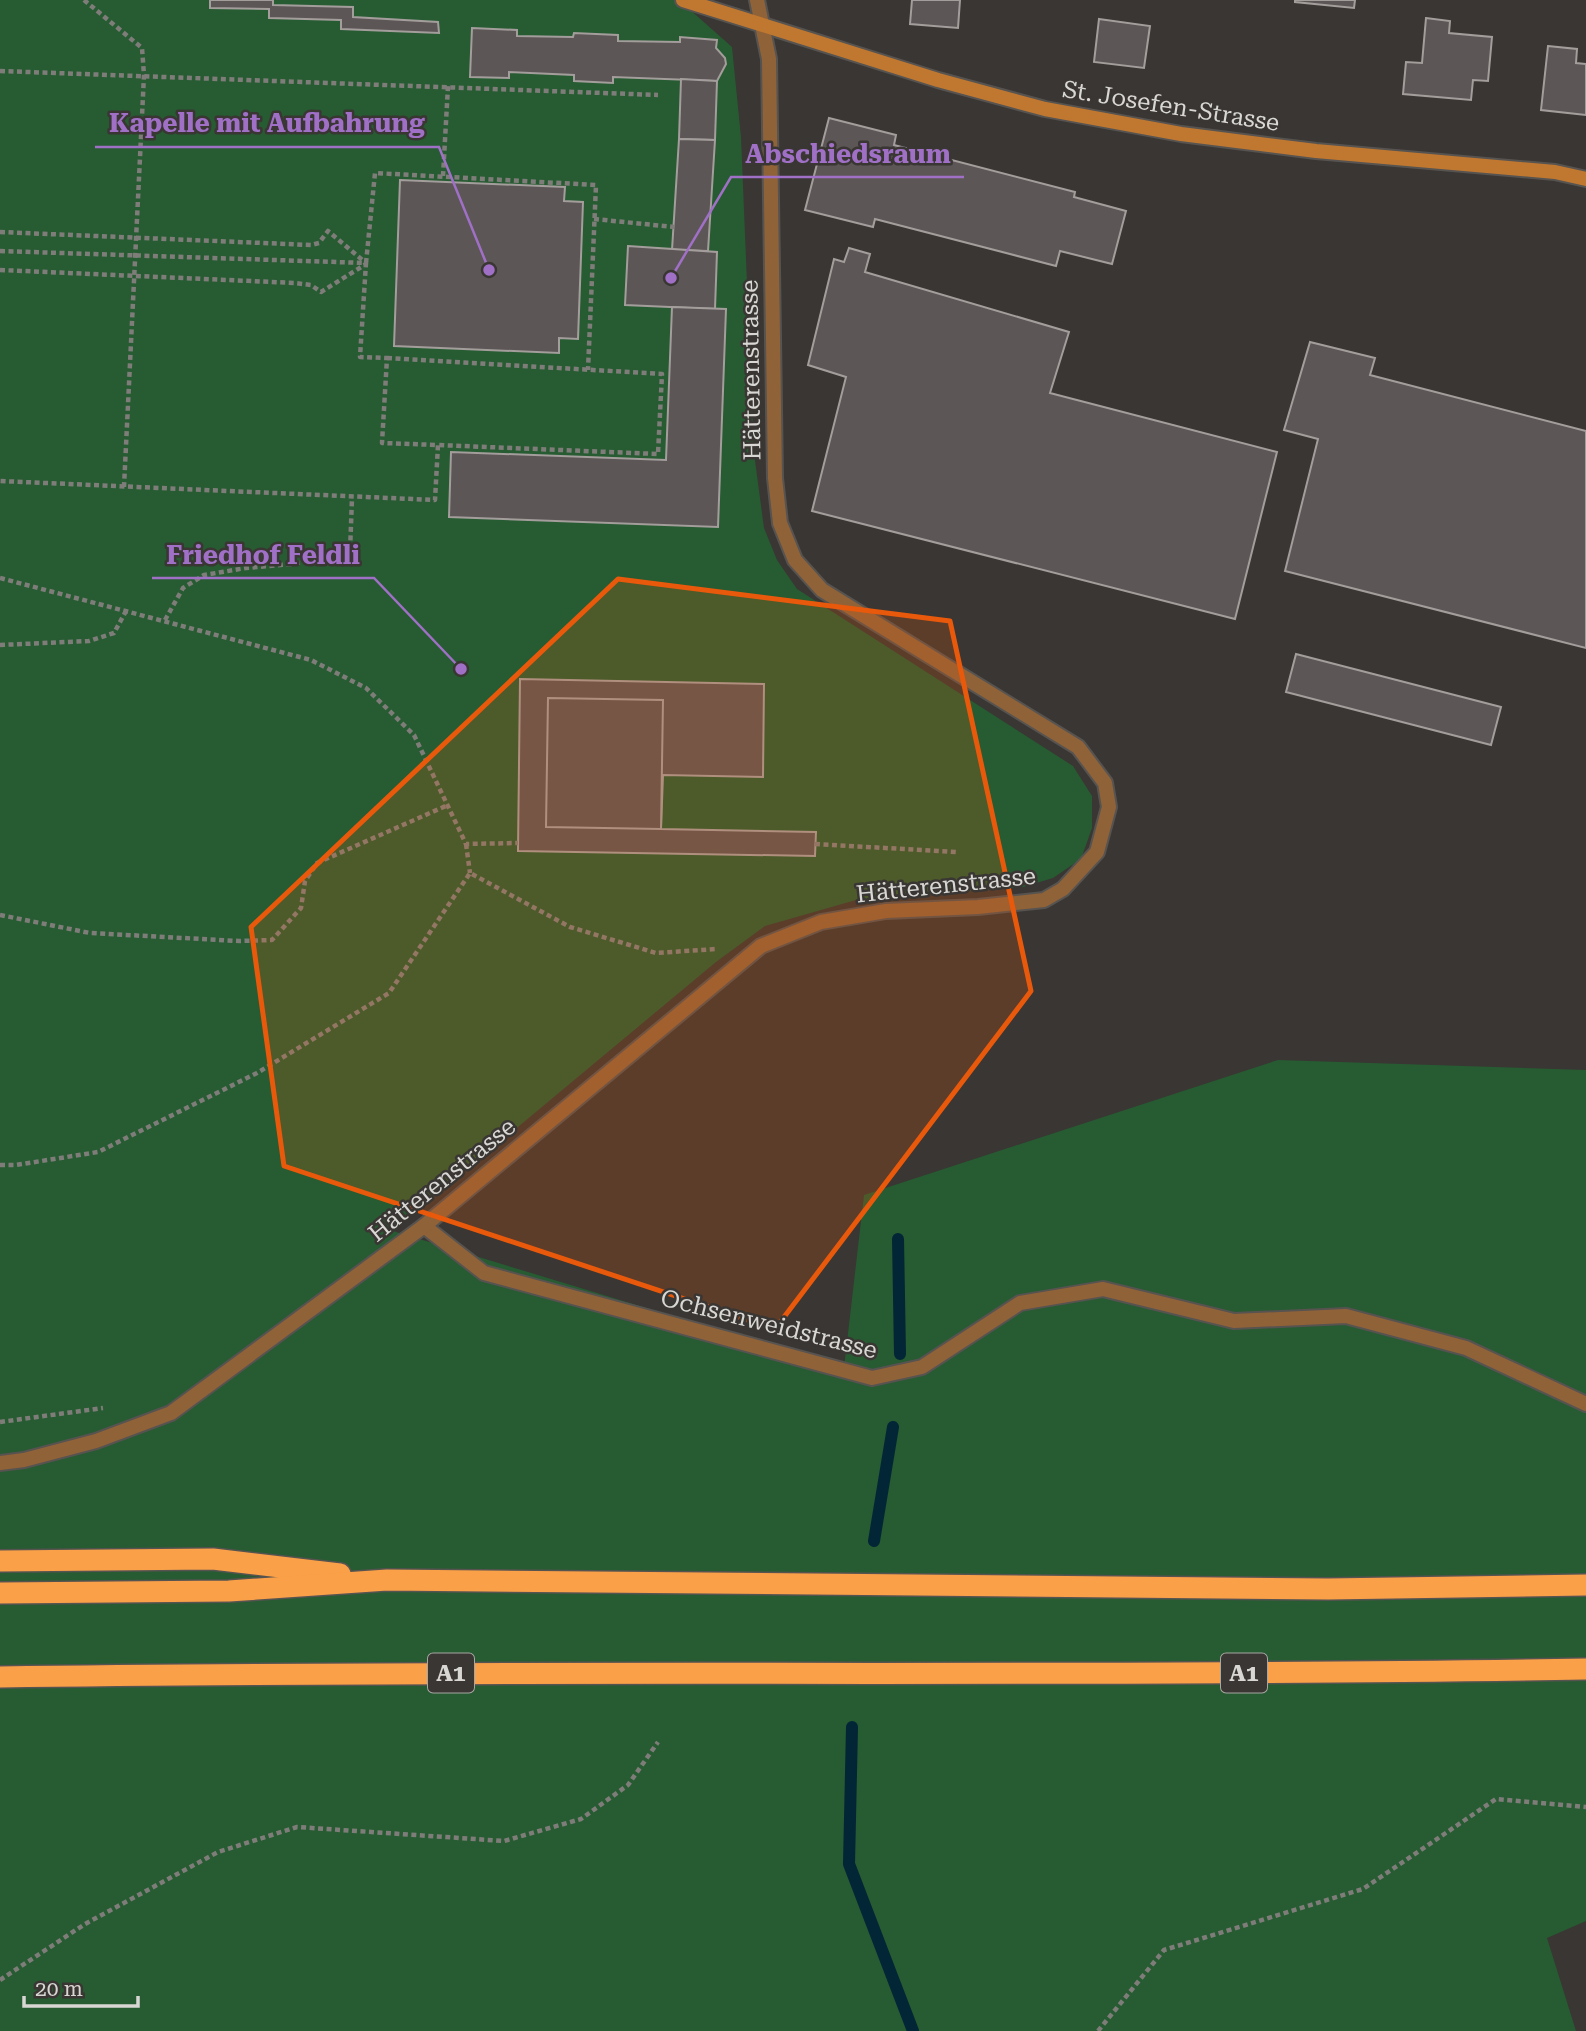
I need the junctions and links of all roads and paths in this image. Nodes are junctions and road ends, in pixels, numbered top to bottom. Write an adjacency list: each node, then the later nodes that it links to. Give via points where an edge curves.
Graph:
1 (84, 0): 6 (path, via 142,48)
2 (683, 0): 4 (street, St. Josefen-Strasse)
3 (757, 0): 4 (street, Hätterenstrasse)
4 (761, 23): 10 (street, St. Josefen-Strasse, via 1045,109 1195,136); 37 (street, Hätterenstrasse, via 769,59 775,478 780,523 795,560 822,590 1078,747 1105,783 1109,807 1097,852 1063,889 1044,900 886,911 821,922)
5 (0, 71): 6 (path)
6 (144, 75): 7 (path); 14 (path)
7 (448, 86): 8 (path); 9 (path)
8 (658, 95)
9 (443, 176): 11 (path, via 596,185); 17 (path, via 375,173)
10 (1586, 178)
11 (594, 219): 12 (path); 21 (path)
12 (674, 226)
13 (0, 232): 14 (path)
14 (136, 238): 16 (path); 17 (path, via 311,246 328,231)
15 (0, 251): 16 (path)
16 (135, 254): 17 (path); 19 (path)
17 (366, 264): 19 (path, via 321,292 295,283); 20 (path, via 360,357)
18 (0, 270): 19 (path)
19 (135, 275): 24 (path)
20 (387, 358): 21 (path); 22 (path, via 382,443)
21 (588, 370): 22 (path, via 662,374 658,454)
22 (438, 445): 25 (path, via 435,500)
23 (0, 481): 24 (path)
24 (124, 487): 25 (path)
25 (352, 498): 28 (path, via 349,552 204,575 183,588)
26 (0, 578): 27 (path)
27 (126, 611): 28 (path); 29 (path, via 114,633 89,641)
28 (165, 620): 30 (path, via 311,660 366,688 414,735)
29 (0, 645)
30 (448, 805): 32 (path); 36 (path, via 317,863 305,881 301,908 271,940 89,933)
31 (518, 843): 32 (path)
32 (466, 844): 35 (path)
33 (815, 844): 34 (path)
34 (956, 852)
35 (470, 873): 37 (path, via 570,927 656,953); 38 (path, via 390,993 257,1073 98,1152)
36 (0, 915)
37 (761, 946): 39 (street, Hätterenstrasse)
38 (0, 1165)
39 (424, 1226): 40 (street, Ochsenweidstrasse, via 484,1273 872,1378 922,1367 1020,1303 1103,1289 1234,1321 1346,1316 1466,1348); 43 (street, Hätterenstrasse, via 171,1413 96,1441)
40 (1586, 1404)
41 (108, 1407): 42 (path)
42 (0, 1422)
43 (0, 1463)
44 (0, 1561): 45 (highway, via 213,1559)
45 (387, 1580): 46 (highway, via 1328,1589); 47 (highway, via 229,1591)
46 (1586, 1585)
47 (0, 1593)
48 (1586, 1669): 49 (highway, A1)
49 (0, 1677)
50 (658, 1742): 52 (path, via 628,1785 581,1819 504,1841 297,1827 218,1852 85,1924)
51 (1586, 1807): 53 (path, via 1496,1799 1363,1889 1164,1950)
52 (0, 1980)
53 (1098, 2031)

